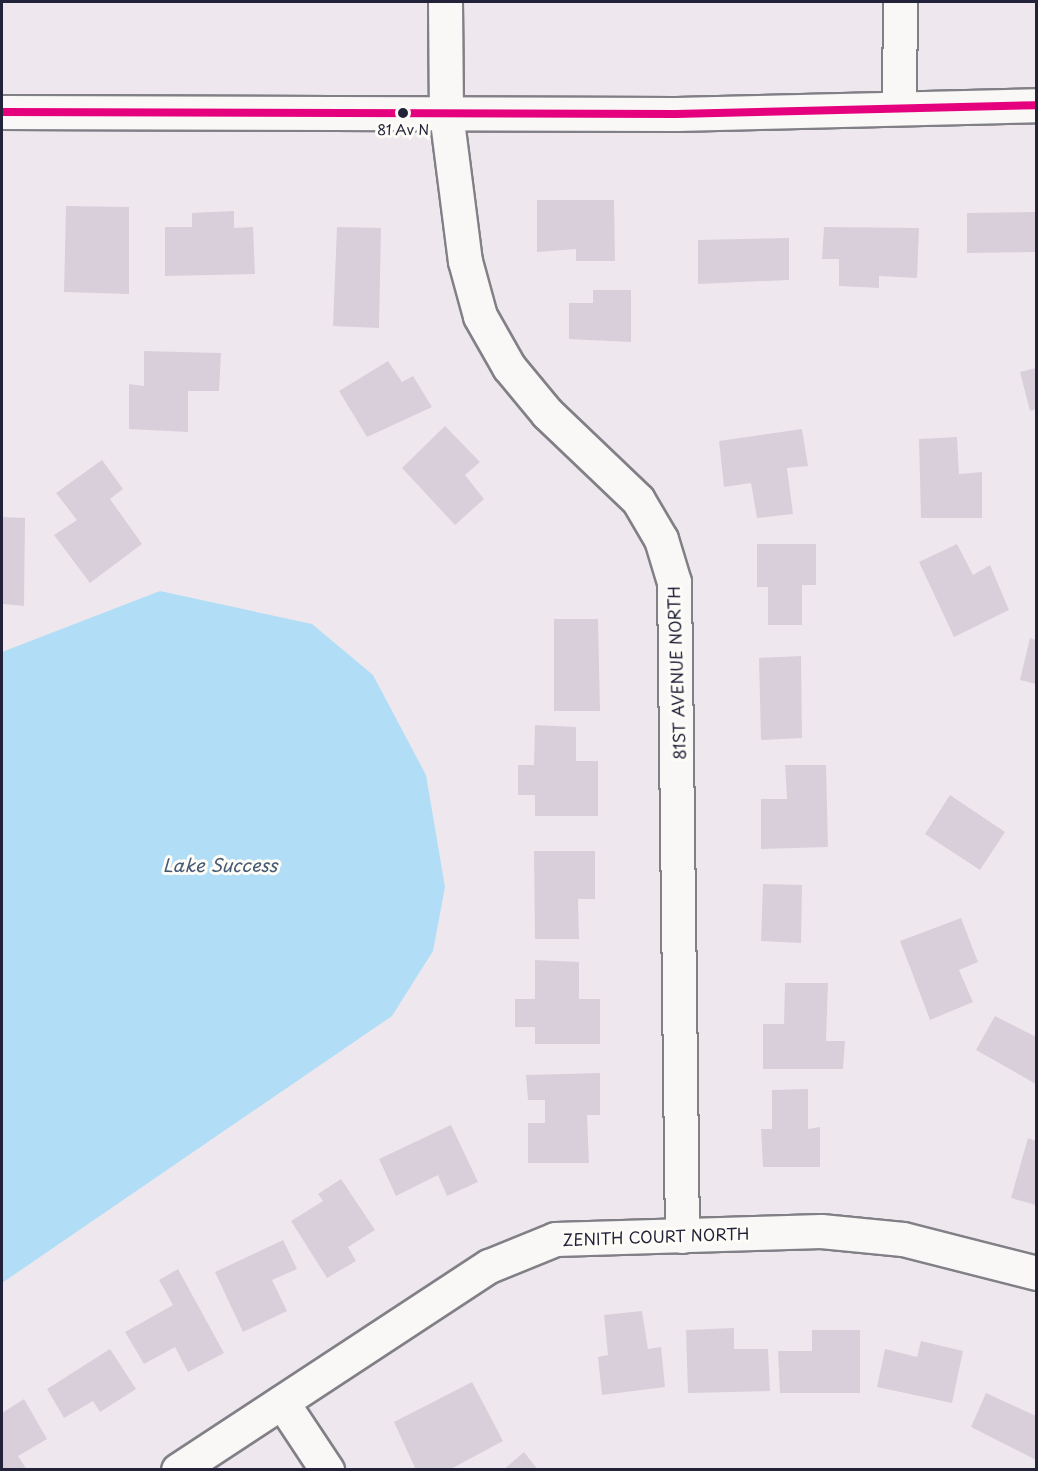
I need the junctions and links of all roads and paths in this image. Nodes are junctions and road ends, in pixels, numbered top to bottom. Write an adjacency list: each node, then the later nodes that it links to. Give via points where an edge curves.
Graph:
1 (445, 2): 6 (street, 81ST AVENUE NORTH)
2 (900, 2): 4 (street)
3 (1036, 105): 4 (street)
4 (899, 108): 6 (street)
5 (2, 112): 6 (street)
6 (446, 113): 7 (street, 81ST AVENUE NORTH, via 465,261 480,315 509,367 547,413 638,501 661,539 674,582)
7 (682, 1236): 8 (street, ZENITH COURT NORTH, via 820,1231 903,1239); 9 (street, ZENITH COURT NORTH, via 555,1239 520,1250)
8 (1036, 1273)
9 (282, 1402): 10 (street, ZENITH COURT NORTH); 11 (street)
10 (178, 1470)
11 (327, 1470)

